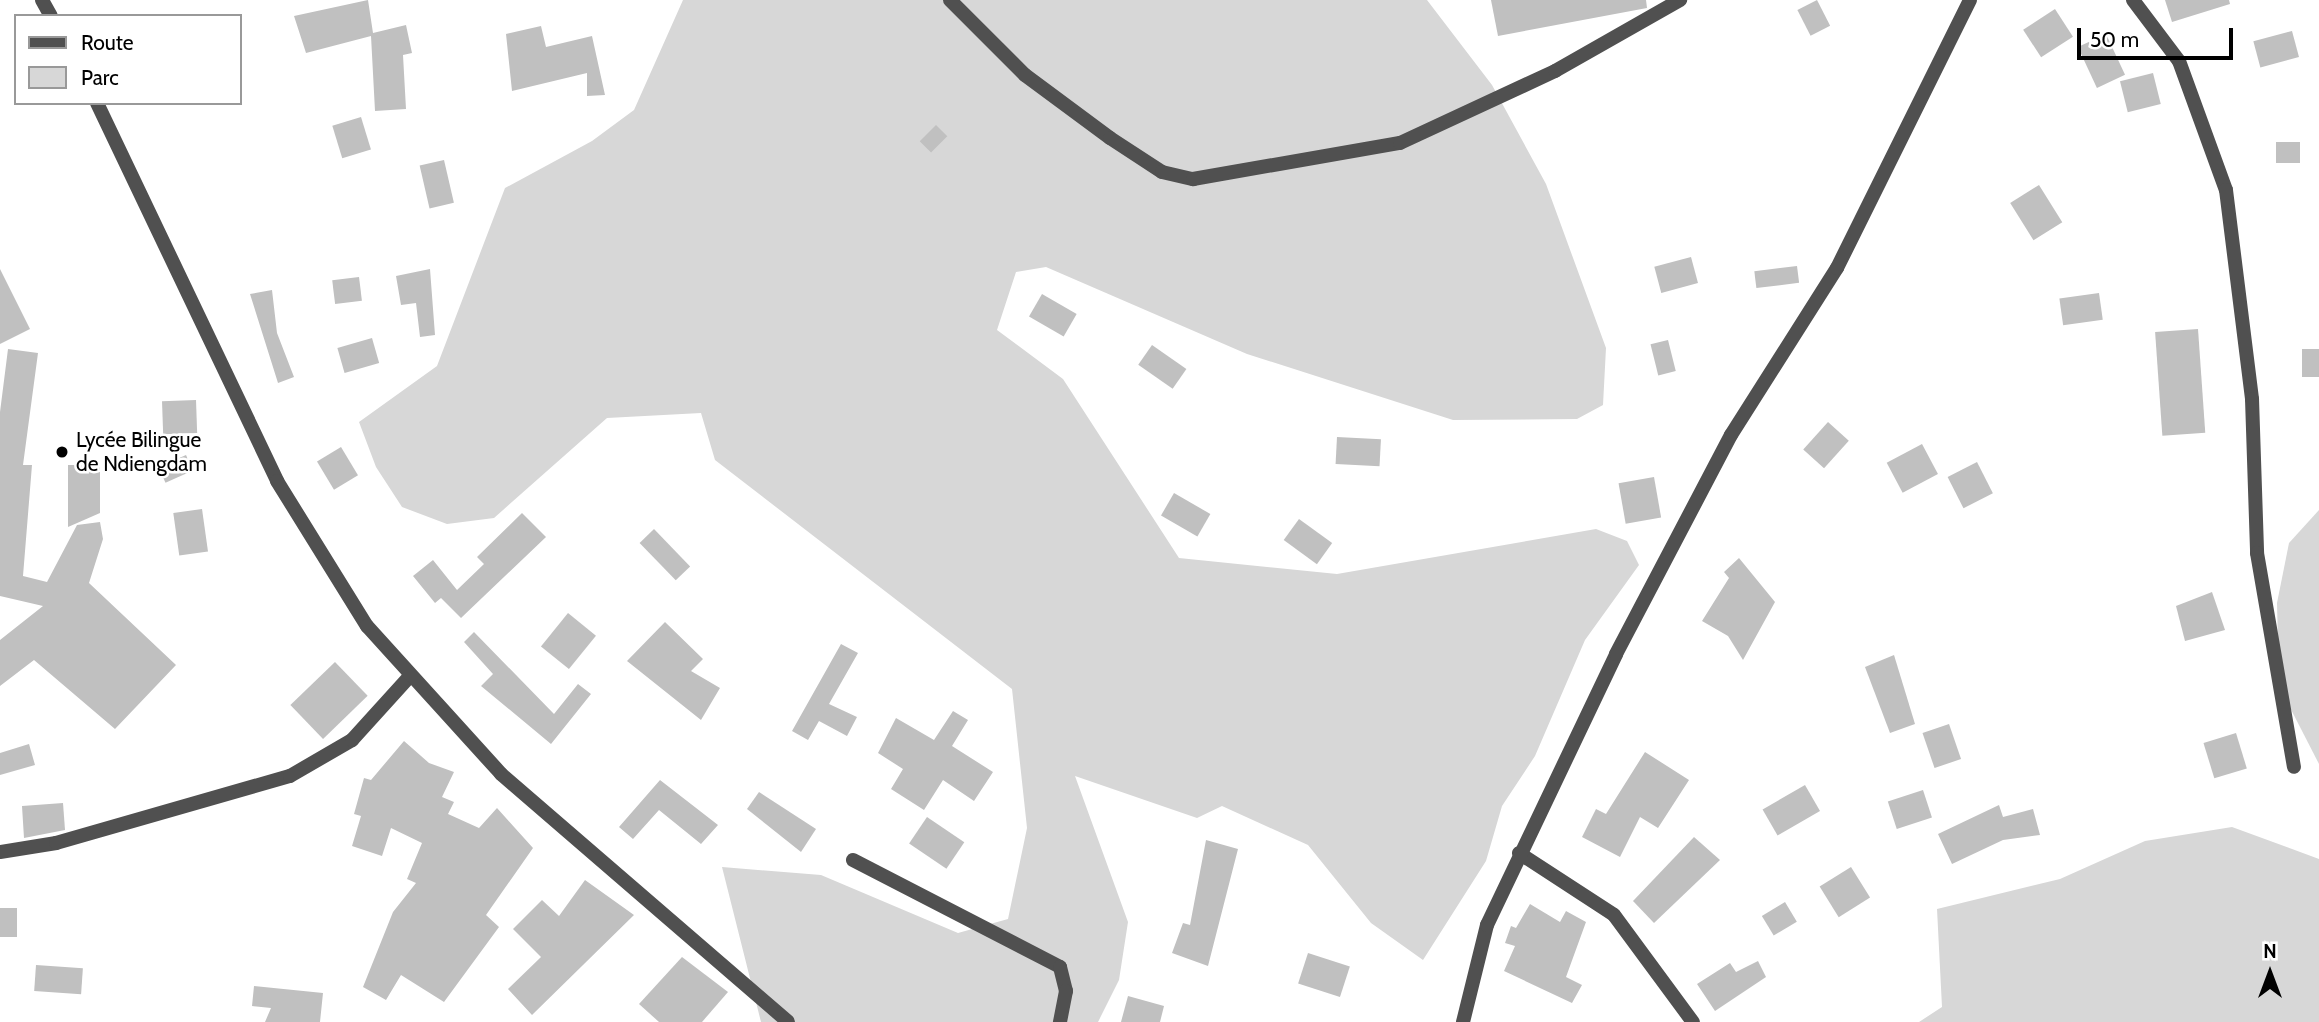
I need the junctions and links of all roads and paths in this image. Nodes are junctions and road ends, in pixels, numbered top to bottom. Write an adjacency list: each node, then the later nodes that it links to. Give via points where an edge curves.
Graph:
1 (950, 0): 2 (street, via 1025,75 1099,130 1162,172 1193,179 1400,143 1555,71)
2 (1680, 0)
3 (1970, 0): 9 (street, via 1837,268 1707,478)
4 (2133, 0): 7 (street, via 2179,61 2226,190 2252,399 2257,553)
5 (98, 105): 6 (street, via 284,493 343,592)
6 (410, 676): 8 (street, via 360,733 290,776 55,843); 11 (street, via 568,836)
7 (2294, 767)
8 (0, 852)
9 (1519, 853): 13 (street, via 1488,925); 14 (street, via 1614,915)
10 (853, 860): 12 (street, via 1060,967 1066,992)
11 (788, 1022)
12 (1060, 1022)
13 (1463, 1022)
14 (1693, 1022)

